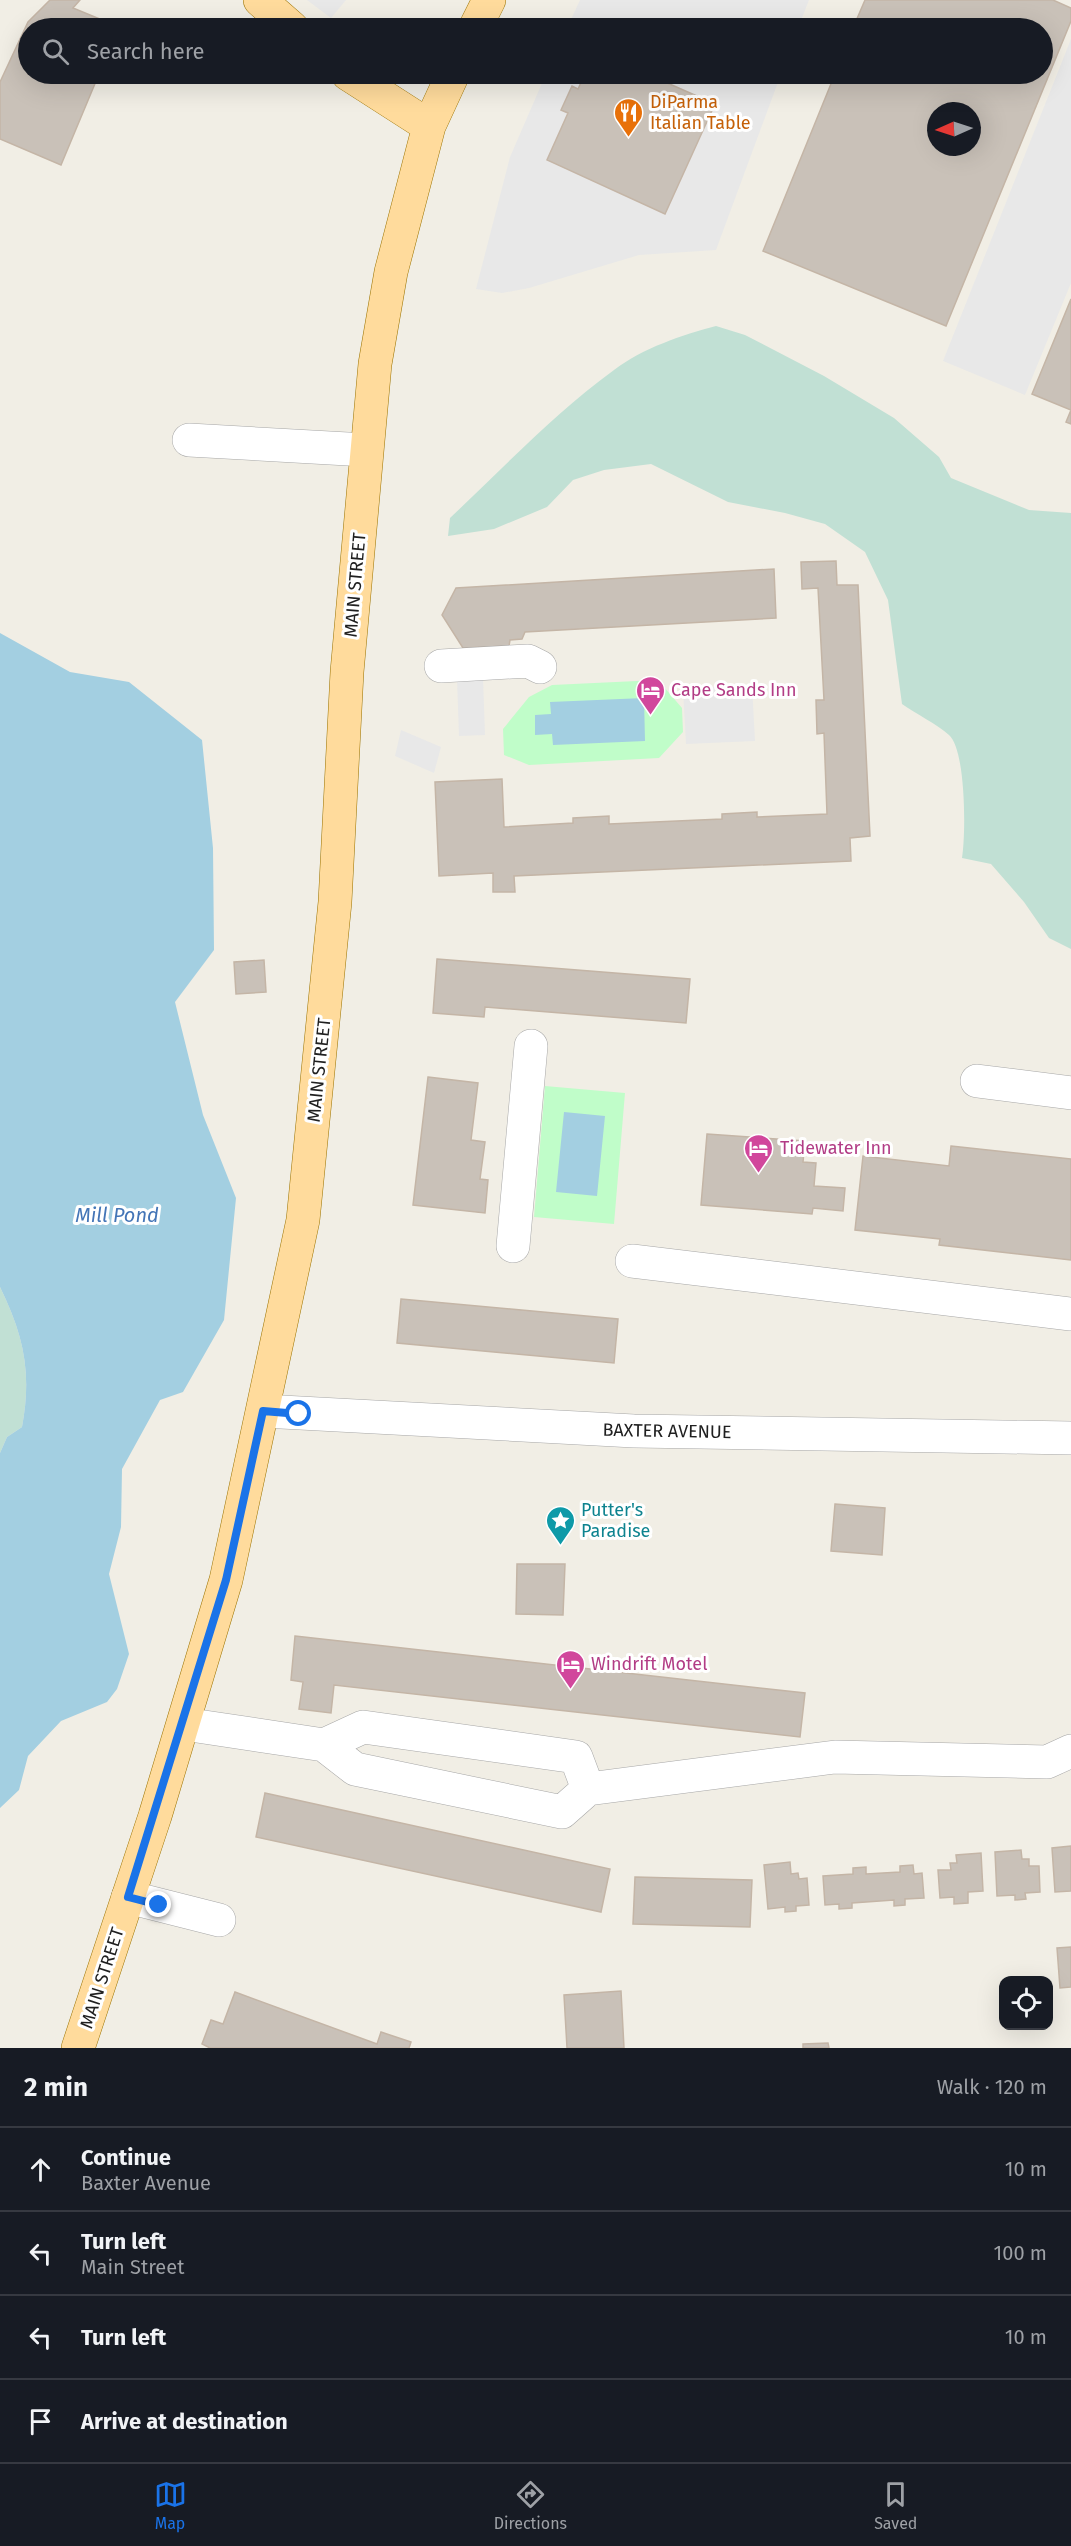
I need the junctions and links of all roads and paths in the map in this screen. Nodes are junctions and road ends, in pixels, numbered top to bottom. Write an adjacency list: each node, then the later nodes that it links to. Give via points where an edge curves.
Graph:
1 (260, 0): 3 (main road)
2 (489, 0): 4 (main road)
3 (281, 18)
4 (480, 18)
5 (364, 84): 7 (main road)
6 (448, 84): 7 (main road, MAIN STREET)
7 (429, 126): 9 (main road, MAIN STREET, via 391,272 375,364)
8 (189, 440): 9 (street)
9 (366, 450): 18 (main road, MAIN STREET, via 347,672 335,902 308,1175 303,1220)
10 (441, 666): 11 (street, via 528,661)
11 (540, 666)
12 (531, 1046): 15 (street)
13 (977, 1082): 14 (street)
14 (1071, 1093)
15 (513, 1246)
16 (632, 1261): 17 (street)
17 (1071, 1314)
18 (263, 1411): 19 (street, BAXTER AVENUE, via 634,1431); 20 (main road, MAIN STREET, via 226,1580)
19 (1071, 1438)
20 (184, 1724): 21 (street); 24 (main road, MAIN STREET)
21 (324, 1745): 23 (street, via 355,1769 562,1812); 23 (street, via 363,1727 576,1757)
22 (1071, 1751): 23 (street, via 1047,1762 835,1757)
23 (588, 1789)
24 (128, 1897): 25 (street); 26 (main road, MAIN STREET)
25 (219, 1920)
26 (78, 2048)

